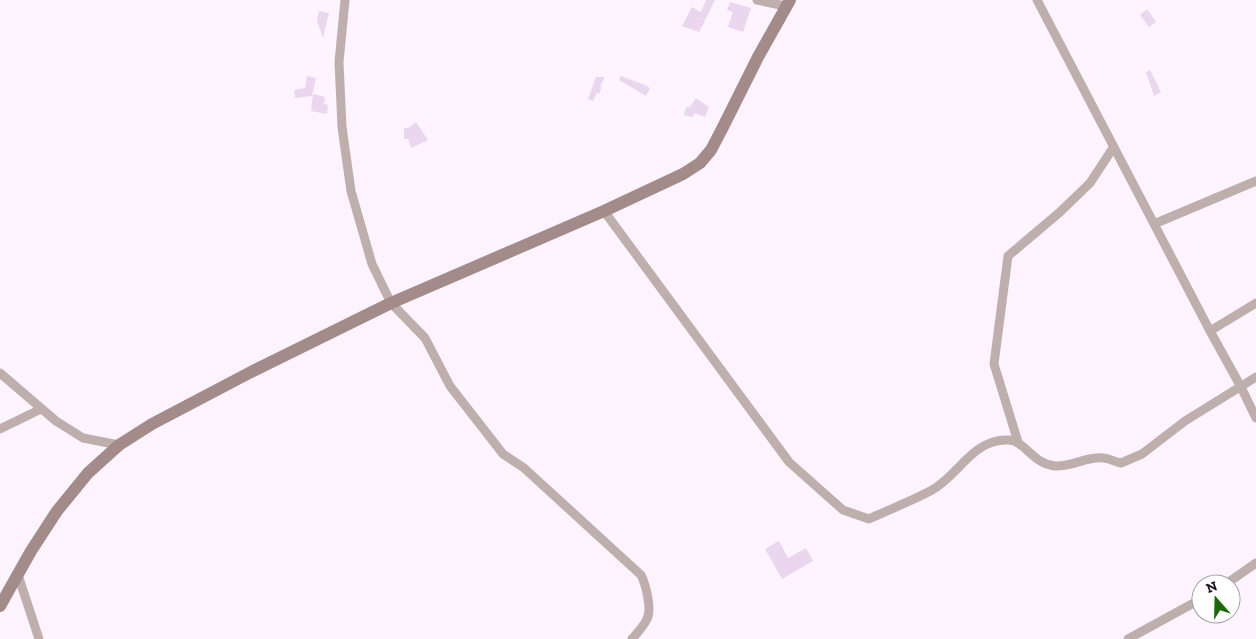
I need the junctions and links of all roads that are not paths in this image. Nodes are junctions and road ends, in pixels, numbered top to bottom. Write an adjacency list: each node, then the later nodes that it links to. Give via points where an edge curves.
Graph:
1 (345, 0): 9 (street, via 339,62 350,191 372,264)
2 (756, 0): 4 (street)
3 (1037, 0): 5 (street)
4 (787, 3): 7 (main road, via 711,150 700,163)
5 (1113, 148): 8 (street); 18 (street, via 1090,183 1008,256 994,364)
6 (1256, 181): 8 (street)
7 (604, 211): 9 (main road); 18 (street, via 789,462 843,510 869,519 932,490 981,447 998,441)
8 (1154, 224): 11 (street)
9 (391, 303): 19 (main road, via 251,372); 26 (street, via 425,338 450,386 503,454 524,468 641,575 646,584 649,613)
10 (1256, 303): 11 (street)
11 (1210, 331): 14 (street)
12 (0, 373): 15 (street)
13 (1256, 377): 14 (street)
14 (1242, 387): 16 (street); 18 (street, via 1185,421 1142,454 1121,463 1103,458 1054,466 1035,458)
15 (41, 409): 17 (street); 19 (street, via 83,438)
16 (1256, 418)
17 (0, 429)
18 (1018, 442)
19 (119, 445): 21 (main road, via 75,487)
20 (1256, 563): 22 (street)
21 (18, 574): 24 (main road); 25 (street)
22 (1240, 574)
23 (1191, 604): 27 (street)
24 (0, 606)
25 (39, 639)
26 (632, 639)
27 (1128, 639)

